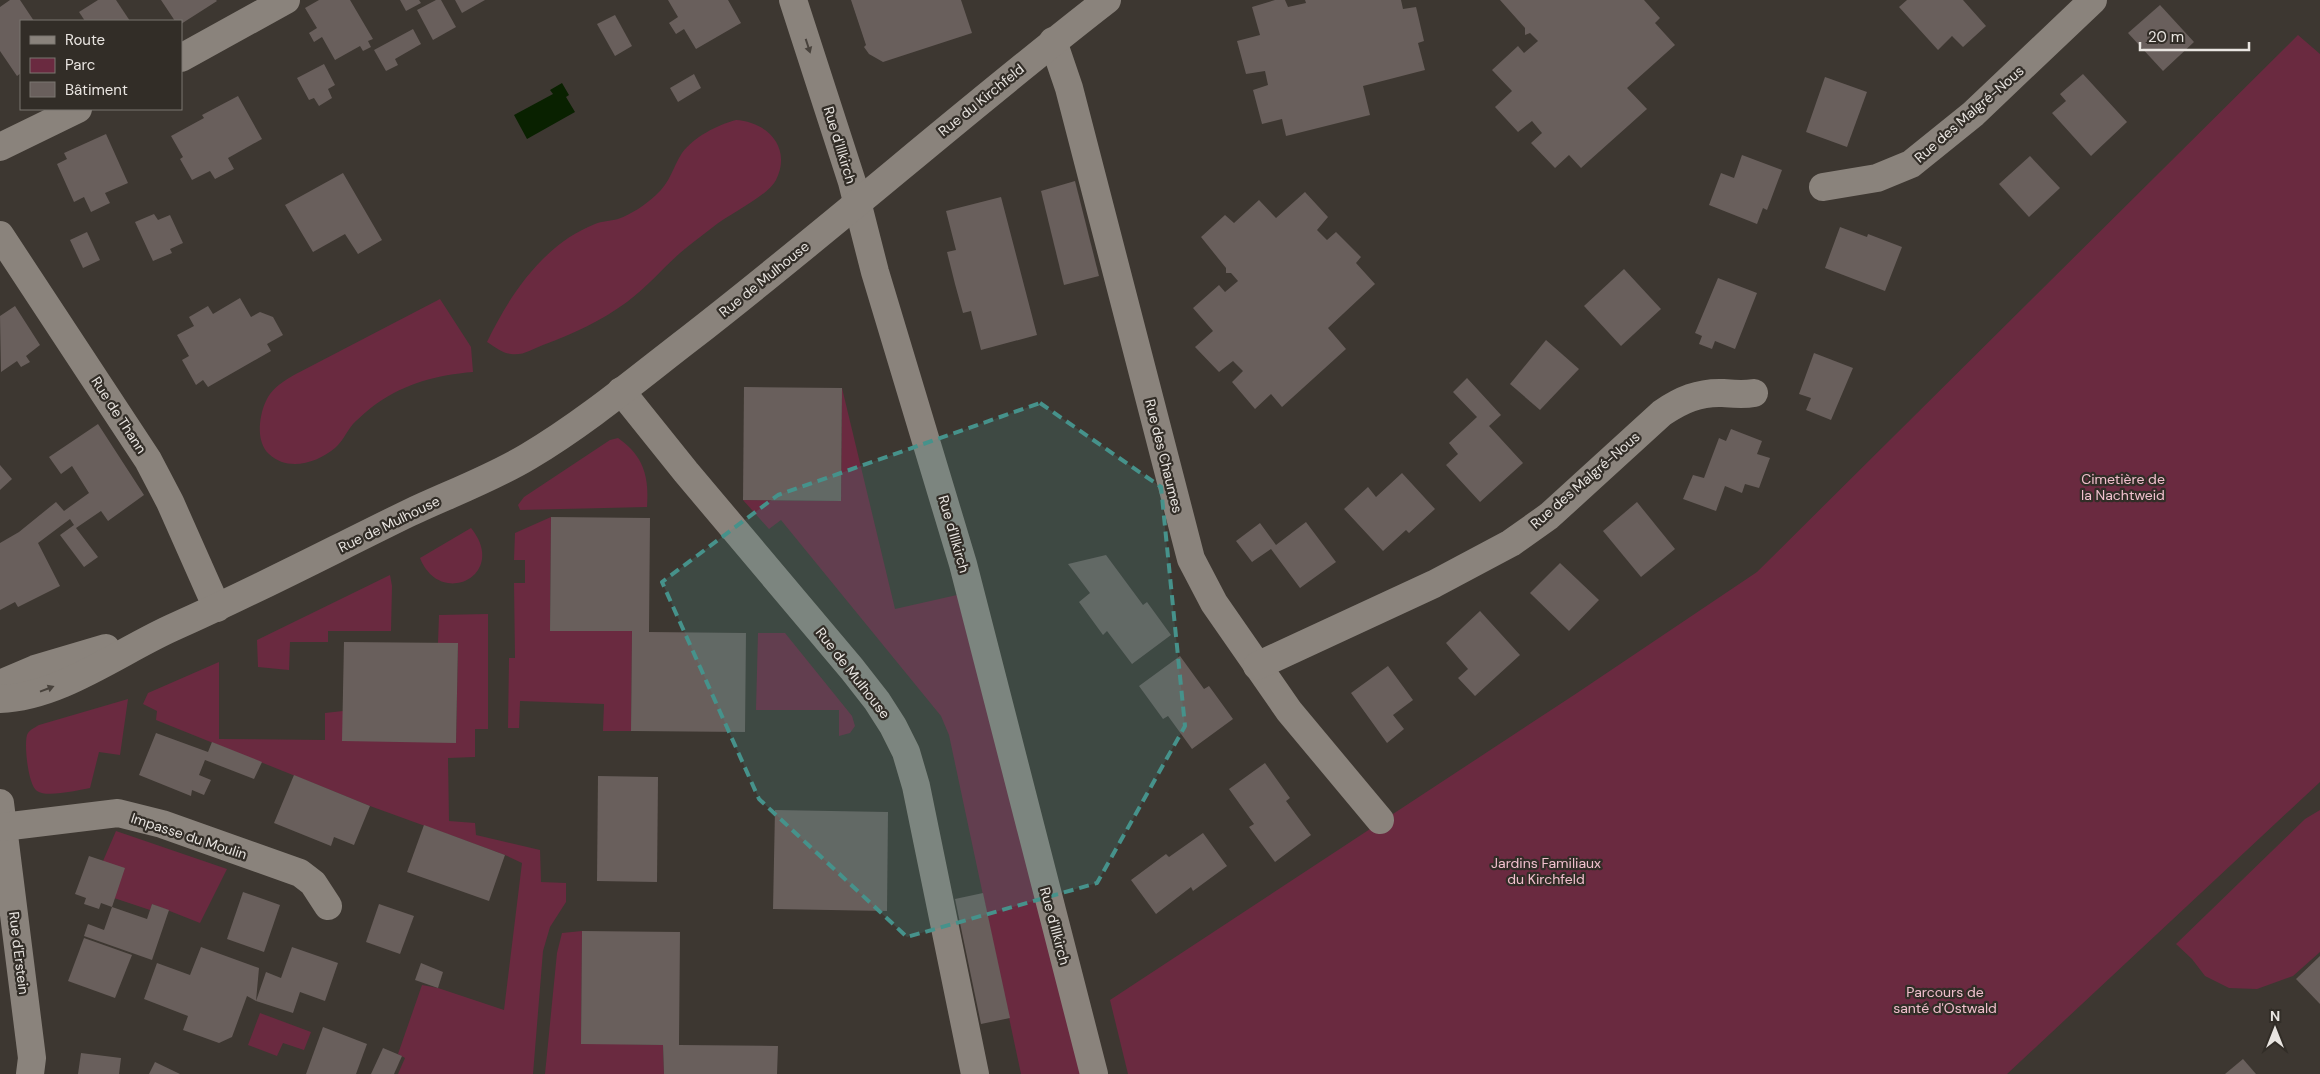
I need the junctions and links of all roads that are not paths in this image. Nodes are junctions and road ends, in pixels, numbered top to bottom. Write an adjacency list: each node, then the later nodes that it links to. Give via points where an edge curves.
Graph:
1 (286, 0): 6 (street)
2 (792, 0): 10 (street, Rue d'Illkirch, one-way to 10)
3 (1107, 0): 5 (street, Rue du Kirchfeld)
4 (2093, 0): 9 (street, Rue des Malgré-Nous, via 1973,114 1911,164 1877,178)
5 (1053, 41): 10 (street, Rue du Kirchfeld); 16 (street, Rue des Chaumes, via 1069,88 1191,559 1214,603)
6 (182, 57)
7 (76, 110): 8 (street)
8 (0, 147)
9 (1823, 187)
10 (857, 203): 12 (street, Rue de Mulhouse); 24 (street, Rue d'Illkirch, via 976,613)
11 (0, 235): 14 (street, Rue de Thann, via 148,460)
12 (622, 391): 14 (street, Rue de Mulhouse, via 570,429 504,470 408,513); 23 (street, Rue de Mulhouse, via 852,669 893,726 906,752 916,786)
13 (1754, 393): 16 (street, Rue des Malgré-Nous, via 1740,396 1701,394 1681,400 1662,412 1549,516 1511,543 1434,584)
14 (217, 608): 15 (street, Rue de Mulhouse)
15 (147, 638): 17 (street, Rue de Mulhouse, via 60,661); 18 (street, Rue de Mulhouse, one-way to 15, via 51,687)
16 (1257, 666): 20 (street, Rue des Chaumes, via 1289,711)
17 (0, 684)
18 (0, 699)
19 (2, 815): 21 (street, Impasse du Moulin, via 118,813 134,816 300,873 313,883); 22 (street, Rue d'Erstein, via 32,1058)
20 (1380, 820)
21 (328, 906)
22 (30, 1074)
23 (975, 1074)
24 (1094, 1074)

